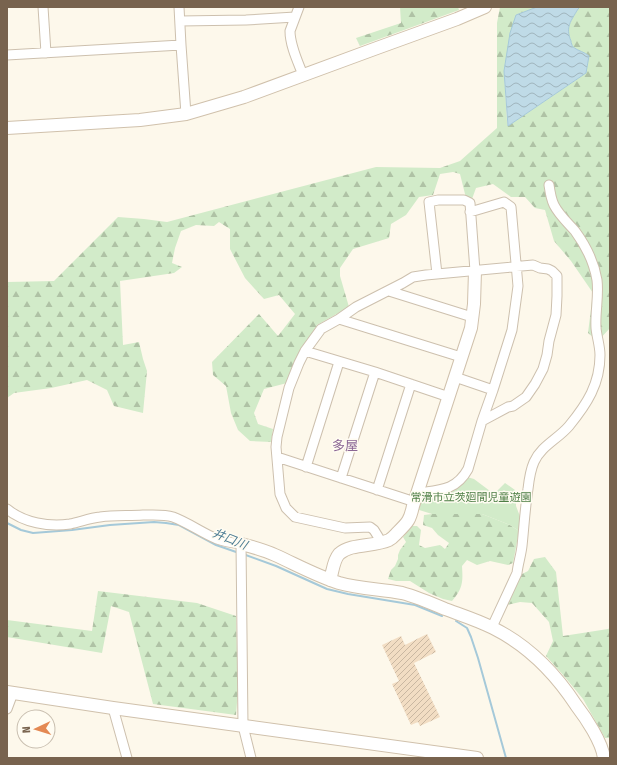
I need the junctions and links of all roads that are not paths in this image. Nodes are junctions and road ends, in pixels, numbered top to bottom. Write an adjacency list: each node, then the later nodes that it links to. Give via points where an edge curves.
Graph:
1 (43, 7): 8 (street)
2 (179, 7): 6 (street)
3 (299, 7): 5 (street)
4 (485, 7): 10 (street)
5 (295, 17): 6 (street); 10 (street, via 290,35)
6 (180, 22): 7 (street)
7 (181, 45): 8 (street); 11 (street)
8 (46, 53): 9 (street)
9 (7, 55)
10 (303, 76): 11 (street, via 244,98)
11 (186, 114): 12 (street, via 140,120)
12 (7, 128)
13 (549, 185): 39 (street, via 555,206 582,241 594,265 598,291 596,328 600,355 599,369 593,391 583,407 568,427 545,447 534,462 529,480 517,573)
14 (470, 212): 15 (street, via 504,202 510,207); 16 (street); 17 (street, via 470,203 464,200 430,202)
15 (517, 267): 16 (street); 27 (street, via 518,286 512,330); 29 (street, via 534,265 547,268 557,276 556,315 547,355 538,380 526,397)
16 (475, 270): 17 (street); 19 (street)
17 (437, 274): 18 (street, via 413,277)
18 (389, 291): 19 (street); 20 (street, via 356,307)
19 (472, 317): 22 (street)
20 (339, 319): 21 (street, via 321,329); 22 (street)
21 (305, 351): 23 (street); 30 (street, via 289,388 276,447)
22 (461, 357): 25 (street)
23 (340, 362): 24 (street); 31 (street)
24 (375, 372): 26 (street); 32 (street)
25 (455, 378): 27 (street); 28 (street)
26 (411, 384): 28 (street); 33 (street)
27 (493, 390): 29 (street)
28 (448, 397): 34 (street)
29 (482, 422): 34 (street, via 468,469 462,478 454,485)
30 (277, 457): 31 (street); 36 (street, via 280,494 286,508 295,517 345,528 370,527)
31 (306, 467): 32 (street)
32 (341, 478): 33 (street)
33 (377, 490): 34 (street)
34 (416, 497): 36 (street, via 409,522 391,539)
35 (7, 509): 37 (street, via 28,520 51,526 99,517 163,515 216,539)
36 (382, 543): 38 (street, via 342,552 335,560)
37 (241, 544): 38 (street, via 265,551); 43 (street)
38 (330, 580): 39 (street, via 417,598)
39 (492, 627): 47 (street, via 517,642 567,691 594,732)
40 (10, 692): 41 (street); 42 (street)
41 (114, 708): 43 (street); 44 (street)
42 (7, 709)
43 (243, 726): 45 (street); 46 (street)
44 (128, 758)
45 (252, 758)
46 (477, 758)
47 (604, 758)

